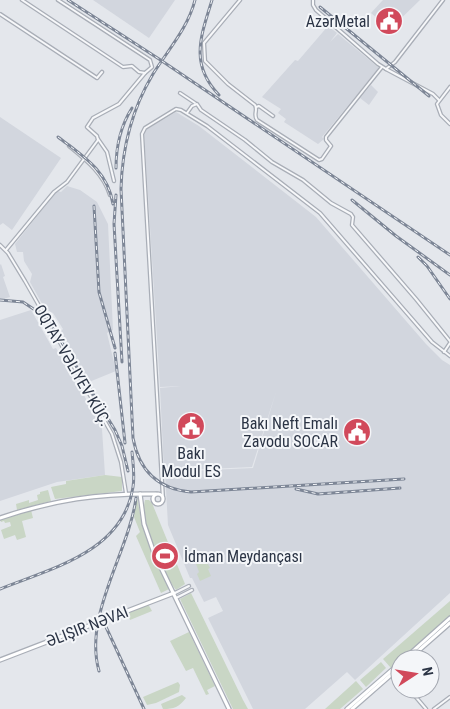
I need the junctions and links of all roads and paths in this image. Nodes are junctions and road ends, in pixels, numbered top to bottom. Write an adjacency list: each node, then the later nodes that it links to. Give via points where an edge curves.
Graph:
1 (22, 0): 10 (street, via 123,67 132,66)
2 (58, 0): 10 (street, via 150,60 152,67)
3 (240, 0): 15 (street, via 204,43 204,58 224,81)
4 (313, 0): 7 (street, via 316,10)
5 (444, 0): 8 (street)
6 (0, 14): 9 (street, via 97,78)
7 (382, 67): 8 (street); 15 (street, via 326,137 331,146 321,160 256,120)
8 (386, 69): 13 (street)
9 (102, 72)
10 (145, 73): 19 (street, via 119,104 88,124 87,128)
11 (450, 87): 13 (street)
12 (180, 92): 14 (street)
13 (440, 100): 18 (street, via 438,109)
14 (195, 103): 16 (street); 26 (street, via 272,162 351,214 353,227)
15 (256, 106): 17 (street)
16 (187, 113): 27 (street, via 320,213); 29 (street, via 173,110 145,128 142,134)
17 (273, 116)
18 (450, 124)
19 (98, 139): 21 (street); 22 (street, via 107,152)
20 (69, 146): 21 (street)
21 (84, 158): 23 (street, via 101,176); 25 (street)
22 (114, 181)
23 (110, 195)
24 (0, 245): 25 (street, OQTAY VƏLIYEV KÜÇ.)
25 (6, 250): 30 (street, OQTAY VƏLIYEV KÜÇ., via 112,434 124,472)
26 (450, 342): 27 (street)
27 (444, 352): 28 (street)
28 (450, 356)
29 (162, 491): 32 (street); 33 (street)
30 (126, 493): 31 (street); 34 (street, via 62,500)
31 (140, 494): 32 (street); 37 (street, via 146,530)
32 (156, 494): 33 (street); 33 (street, via 152,499 154,503 160,504)
33 (163, 499)
34 (0, 518)
35 (189, 586): 37 (street)
36 (192, 590): 37 (street)
37 (175, 596): 42 (street, ƏLIŞIR NƏVAI); 47 (street)
38 (450, 618): 40 (street)
39 (450, 622): 41 (street)
40 (415, 649)
41 (420, 649)
42 (0, 660)
43 (390, 671): 48 (street)
44 (390, 676): 49 (street)
45 (450, 696): 51 (street)
46 (418, 699): 50 (street)
47 (230, 709)
48 (347, 709)
49 (352, 709)
50 (426, 709)
51 (434, 709)

